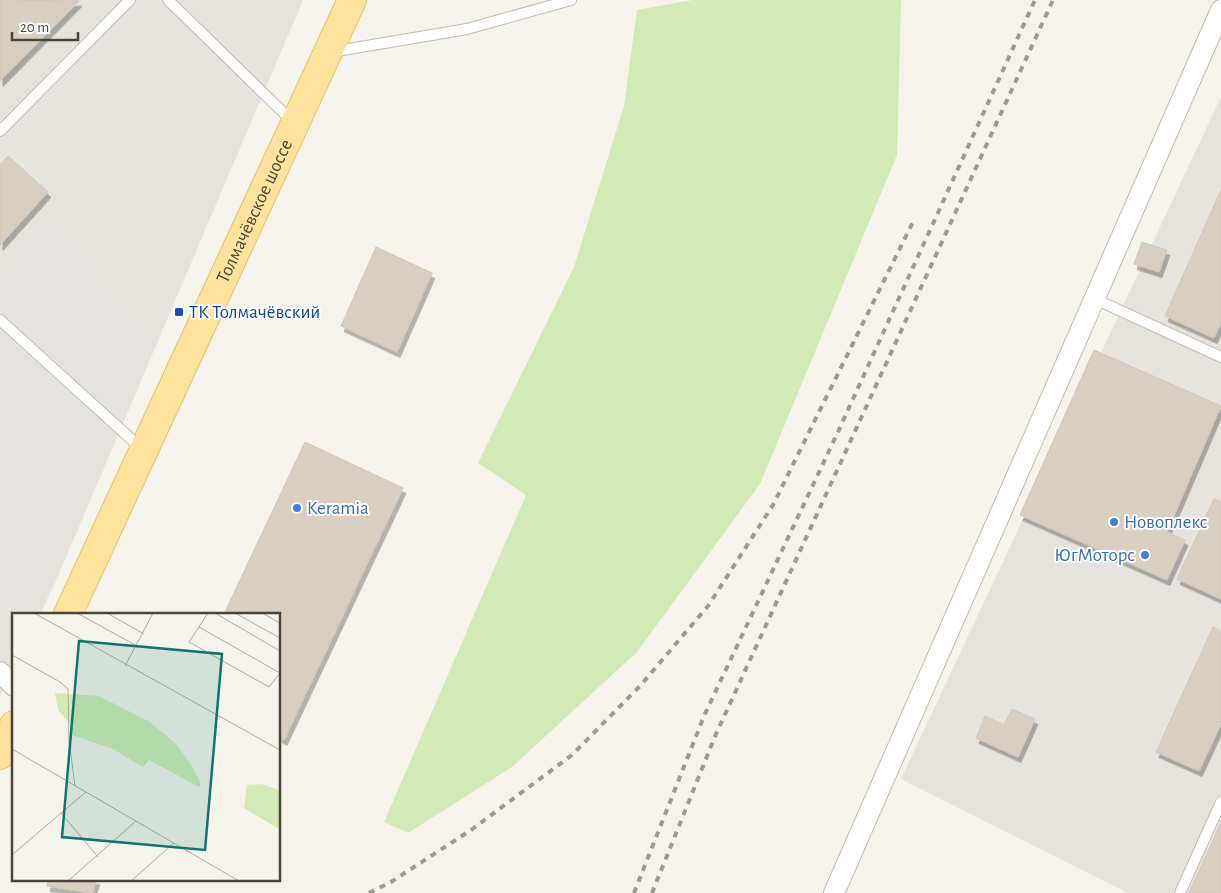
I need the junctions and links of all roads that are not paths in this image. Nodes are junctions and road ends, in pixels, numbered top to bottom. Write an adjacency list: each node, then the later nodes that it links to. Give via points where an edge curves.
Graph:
1 (130, 0): 8 (lane)
2 (168, 0): 7 (lane)
3 (352, 0): 6 (main road, Толмачёвское шоссе)
4 (571, 0): 6 (lane, via 467,29)
5 (1221, 10): 9 (street)
6 (327, 53): 7 (main road, Толмачёвское шоссе)
7 (294, 123): 12 (main road, Толмачёвское шоссе)
8 (0, 131)
9 (1095, 299): 11 (lane); 19 (street)
10 (0, 320): 12 (lane)
11 (1221, 357)
12 (145, 451): 13 (main road, Толмачёвское шоссе)
13 (68, 613)
14 (0, 672): 15 (street)
15 (12, 684)
16 (12, 729): 17 (main road)
17 (0, 755)
18 (1221, 802): 20 (lane)
19 (834, 893)
20 (1180, 893)

